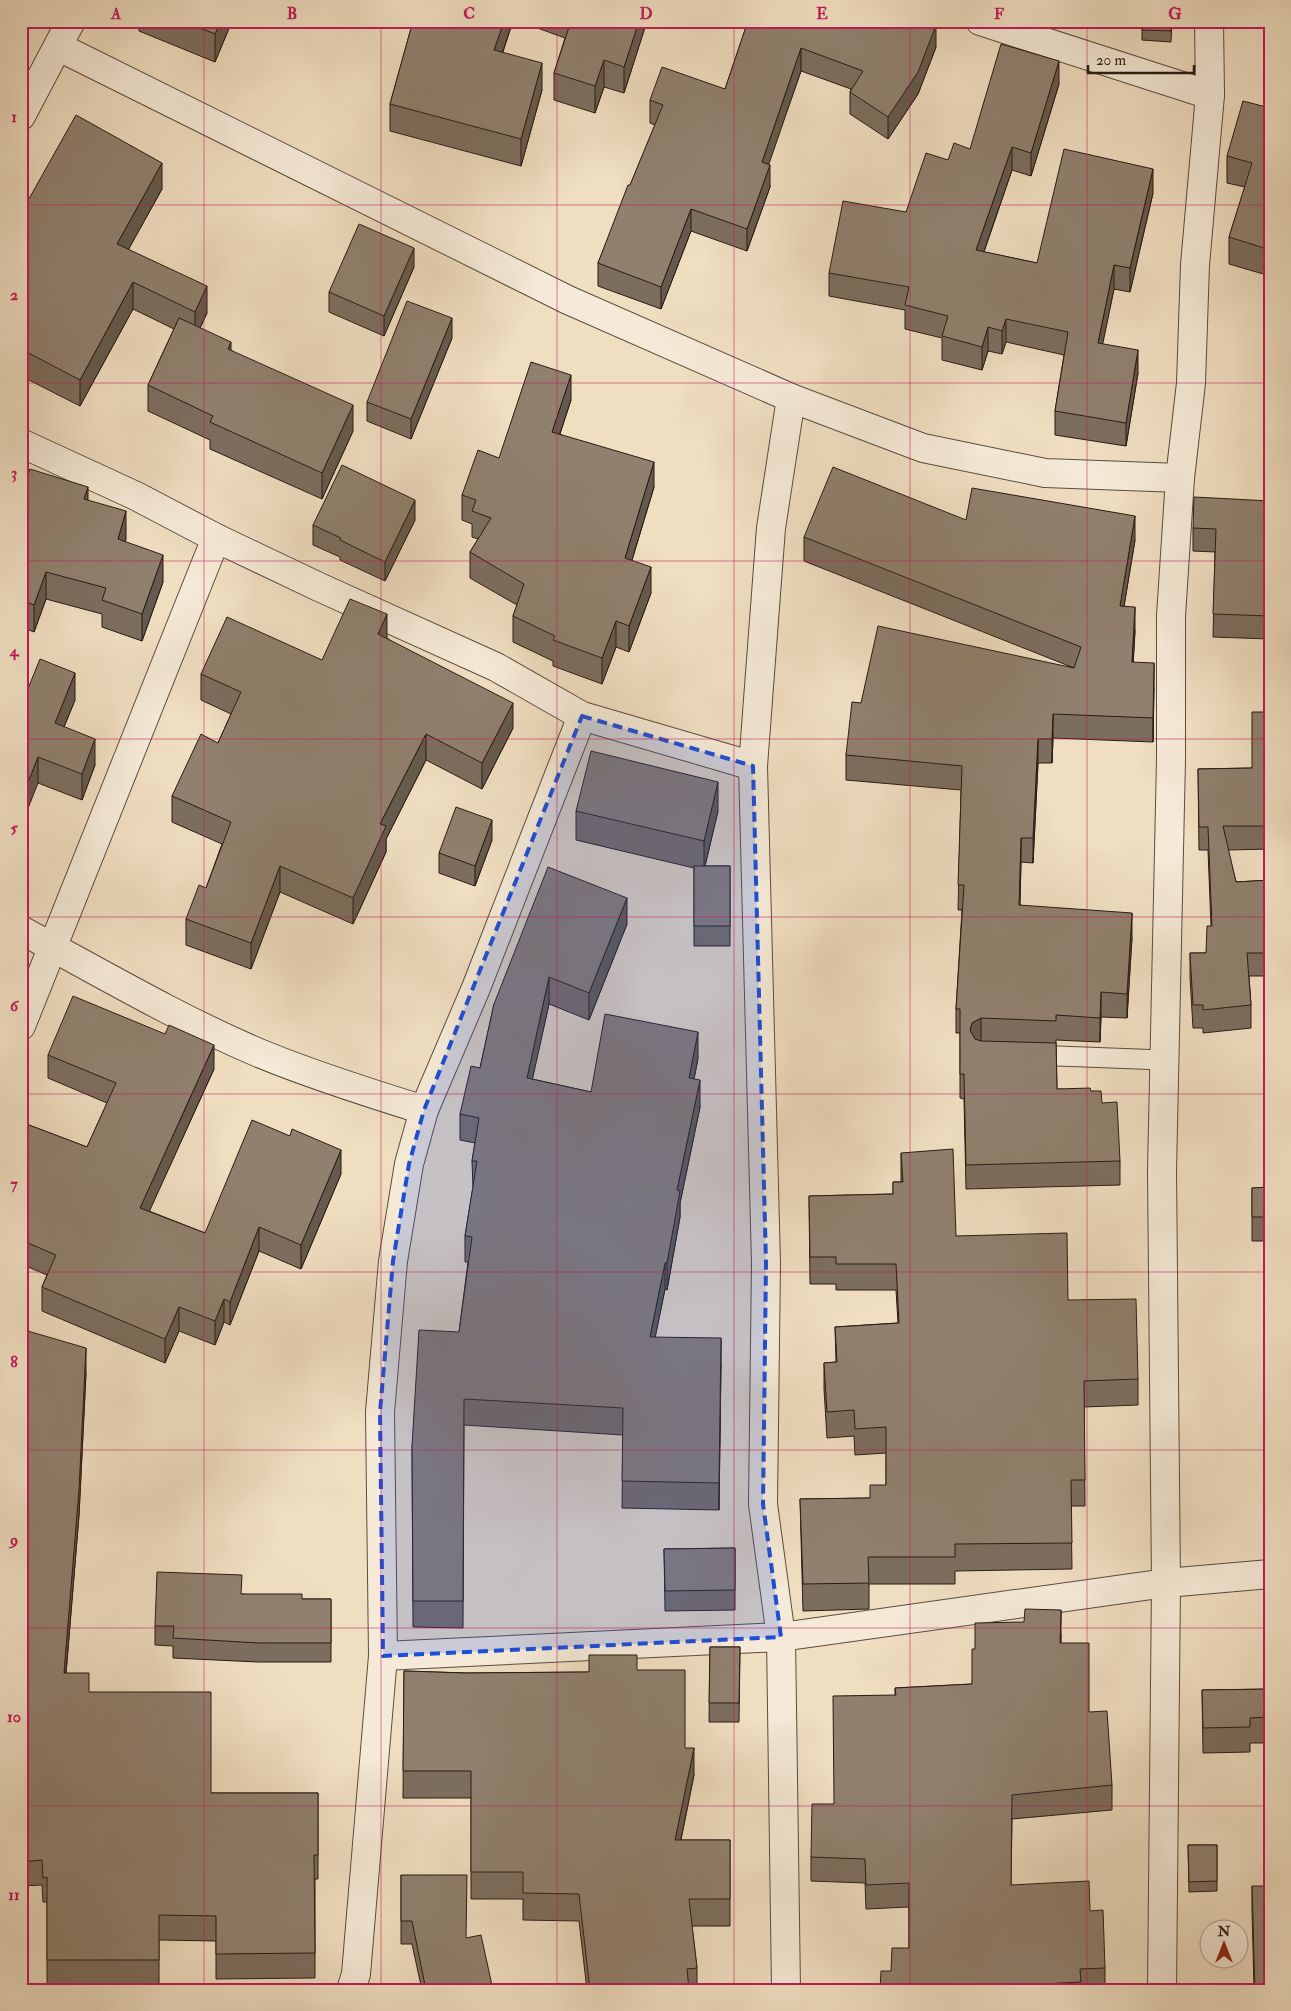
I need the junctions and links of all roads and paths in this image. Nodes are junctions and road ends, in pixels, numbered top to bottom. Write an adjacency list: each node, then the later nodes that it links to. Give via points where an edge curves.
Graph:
1 (71, 21): 4 (street)
2 (980, 21): 5 (street)
3 (1209, 21): 5 (street)
4 (59, 47): 6 (street); 7 (street, via 568,300)
5 (1210, 95): 9 (street, via 1195,265 1191,383)
6 (21, 116)
7 (791, 398): 9 (street, via 923,448 1045,473); 12 (street, via 771,528)
8 (21, 443): 10 (street, via 136,496)
9 (1180, 478): 17 (street, via 1171,616)
10 (216, 538): 11 (street, via 496,667); 14 (street)
11 (582, 716): 12 (street); 18 (street)
12 (753, 766): 21 (street, via 766,1262 763,1504)
13 (21, 930): 14 (street)
14 (53, 947): 15 (street); 18 (street, via 118,984 258,1052)
15 (21, 1026)
16 (1010, 1055): 17 (lane)
17 (1164, 1060): 20 (street)
18 (424, 1110): 22 (street, via 409,1164 393,1261 380,1412)
19 (1270, 1574): 20 (street)
20 (1166, 1583): 21 (street); 25 (street)
21 (782, 1637): 22 (street); 24 (street)
22 (383, 1656): 23 (street, via 356,1974)
23 (352, 1990)
24 (786, 1990)
25 (1162, 1990)

